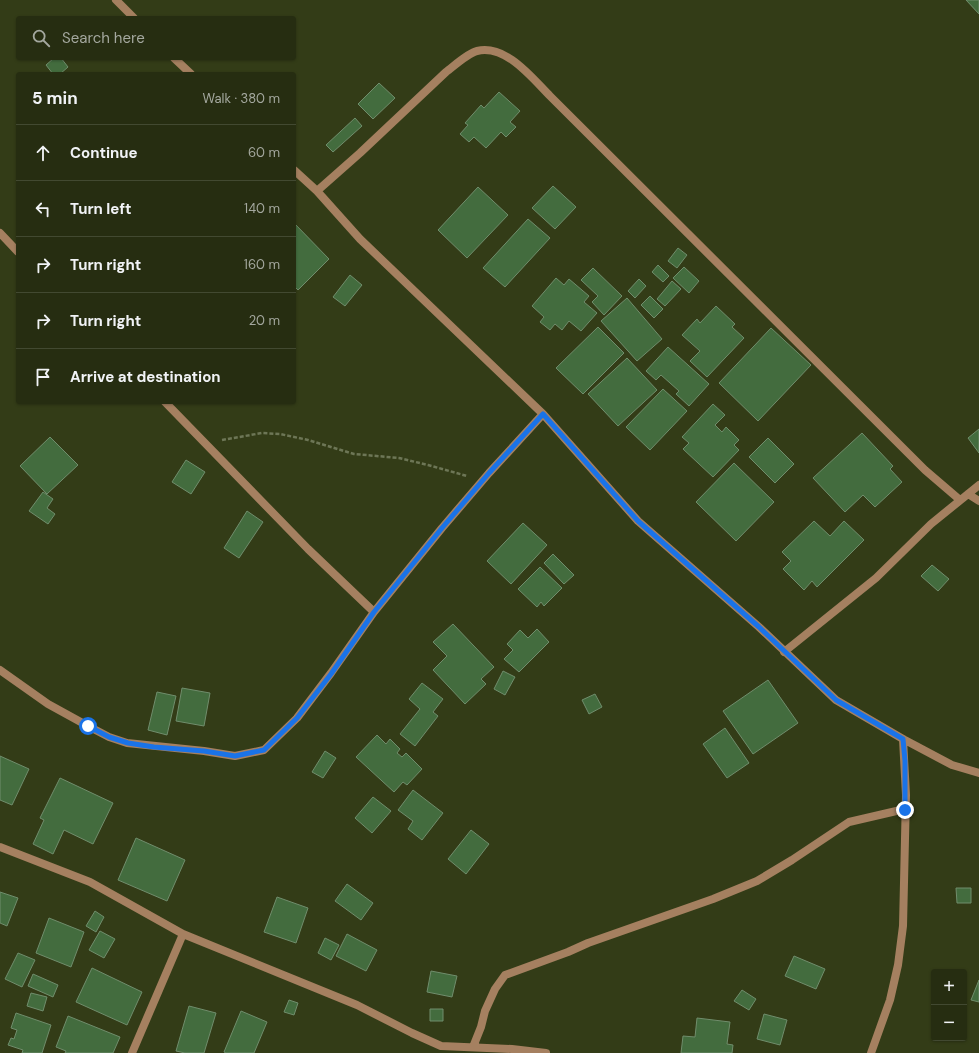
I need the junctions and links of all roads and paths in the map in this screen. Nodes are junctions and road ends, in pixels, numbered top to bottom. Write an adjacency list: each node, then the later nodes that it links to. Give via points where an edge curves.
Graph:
1 (116, 0): 2 (street)
2 (132, 16)
3 (176, 60): 4 (street)
4 (189, 72)
5 (296, 172): 6 (street)
6 (317, 191): 10 (street, via 360,239); 15 (street, via 461,60 476,51 490,51 507,56 925,470)
7 (0, 233): 8 (street)
8 (16, 250)
9 (167, 404): 11 (street)
10 (543, 414): 12 (street); 18 (street, via 638,521)
11 (206, 443): 12 (path, via 262,433 280,434 354,454 399,458); 17 (street, via 308,549)
12 (483, 480): 17 (street)
13 (979, 484): 14 (street)
14 (968, 494): 15 (street); 16 (street)
15 (960, 500): 18 (street, via 931,524 876,578)
16 (979, 501)
17 (374, 612): 19 (street, via 297,718 264,750 235,756 128,743 109,737 48,704)
18 (784, 652): 20 (street, via 836,700)
19 (0, 670)
20 (903, 739): 21 (street, via 952,765); 22 (street)
21 (979, 773)
22 (905, 810): 25 (street, via 849,822 757,881 505,975 485,1011); 28 (street, via 903,926 898,965 890,1000)
23 (0, 847): 24 (street, via 90,882)
24 (183, 934): 25 (street, via 357,1005 441,1046); 26 (street)
25 (473, 1047): 27 (street)
26 (132, 1053)
27 (546, 1053)
28 (871, 1053)

